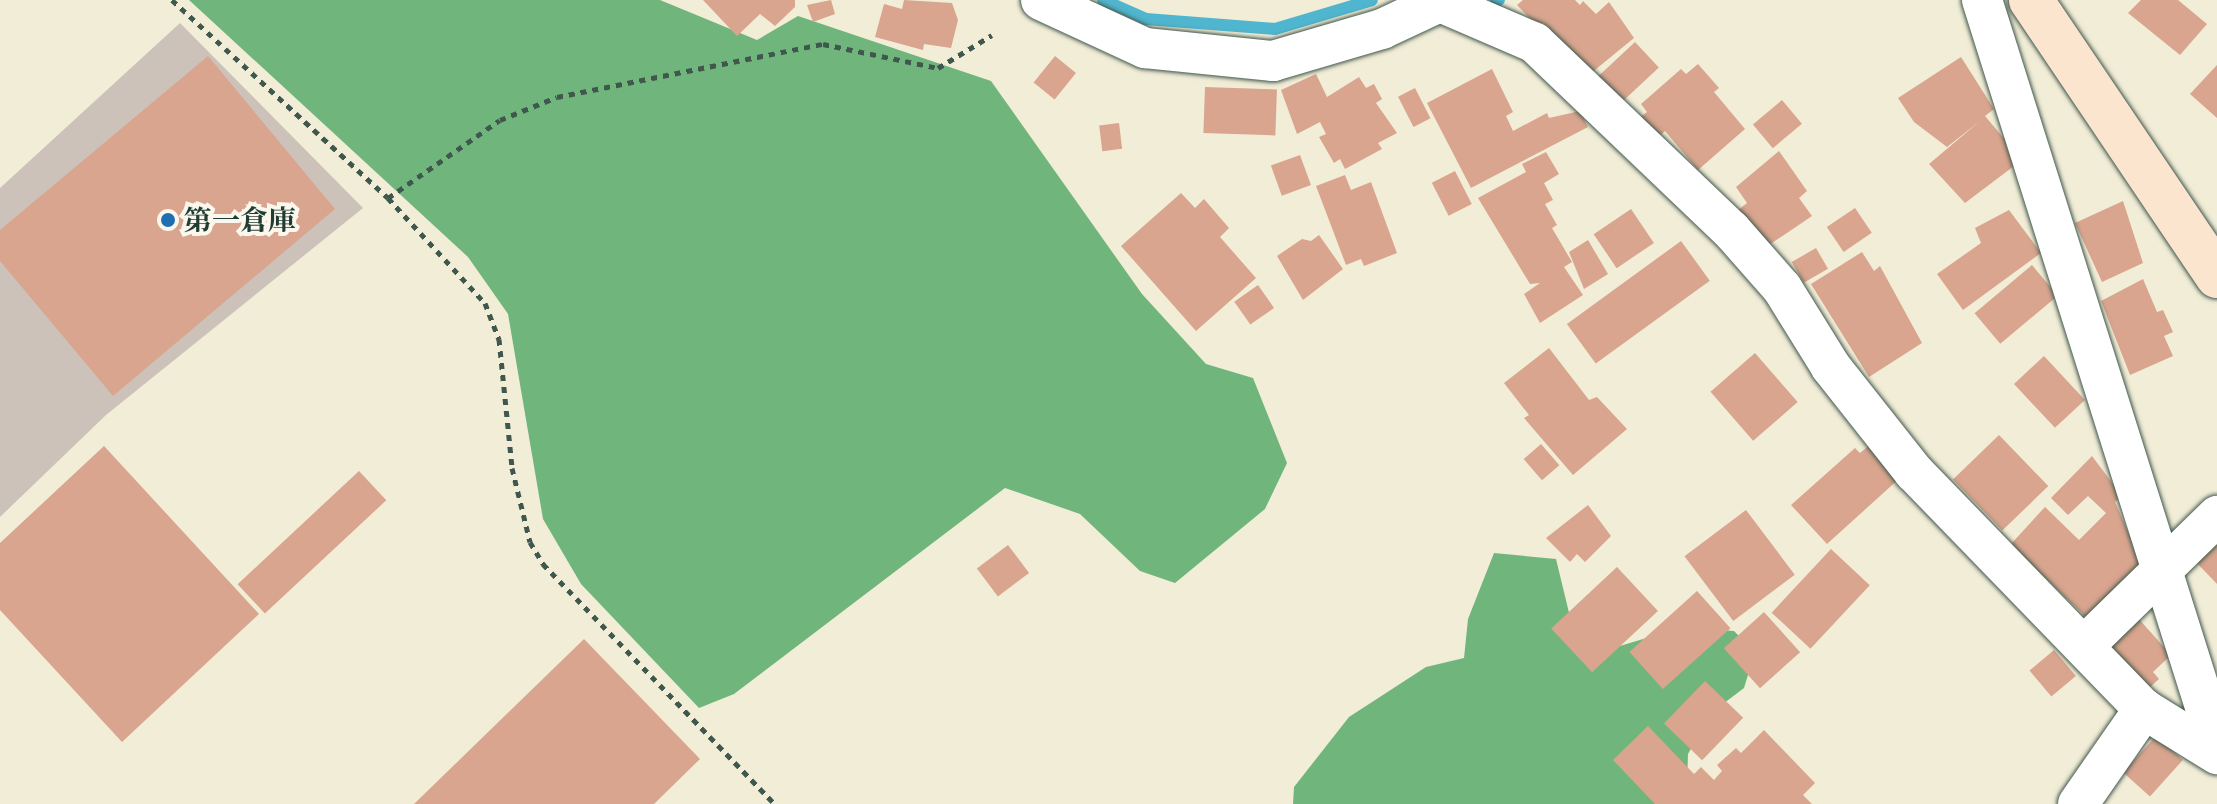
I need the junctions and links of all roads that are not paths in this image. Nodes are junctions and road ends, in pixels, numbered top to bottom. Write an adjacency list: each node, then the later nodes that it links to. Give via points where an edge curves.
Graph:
1 (1041, 0): 4 (street, via 1145,48 1273,61 1382,29)
2 (1982, 0): 8 (street)
3 (2031, 0): 5 (main road)
4 (1442, 1): 9 (street, via 1535,43 1731,230 1782,288 1831,367 1914,472)
5 (2202, 233): 6 (main road)
6 (2217, 276)
7 (2217, 516): 8 (street)
8 (2161, 567): 9 (street); 11 (street)
9 (2085, 645): 10 (street)
10 (2144, 709): 12 (street); 13 (street)
11 (2217, 745)
12 (2217, 754)
13 (2078, 804)

